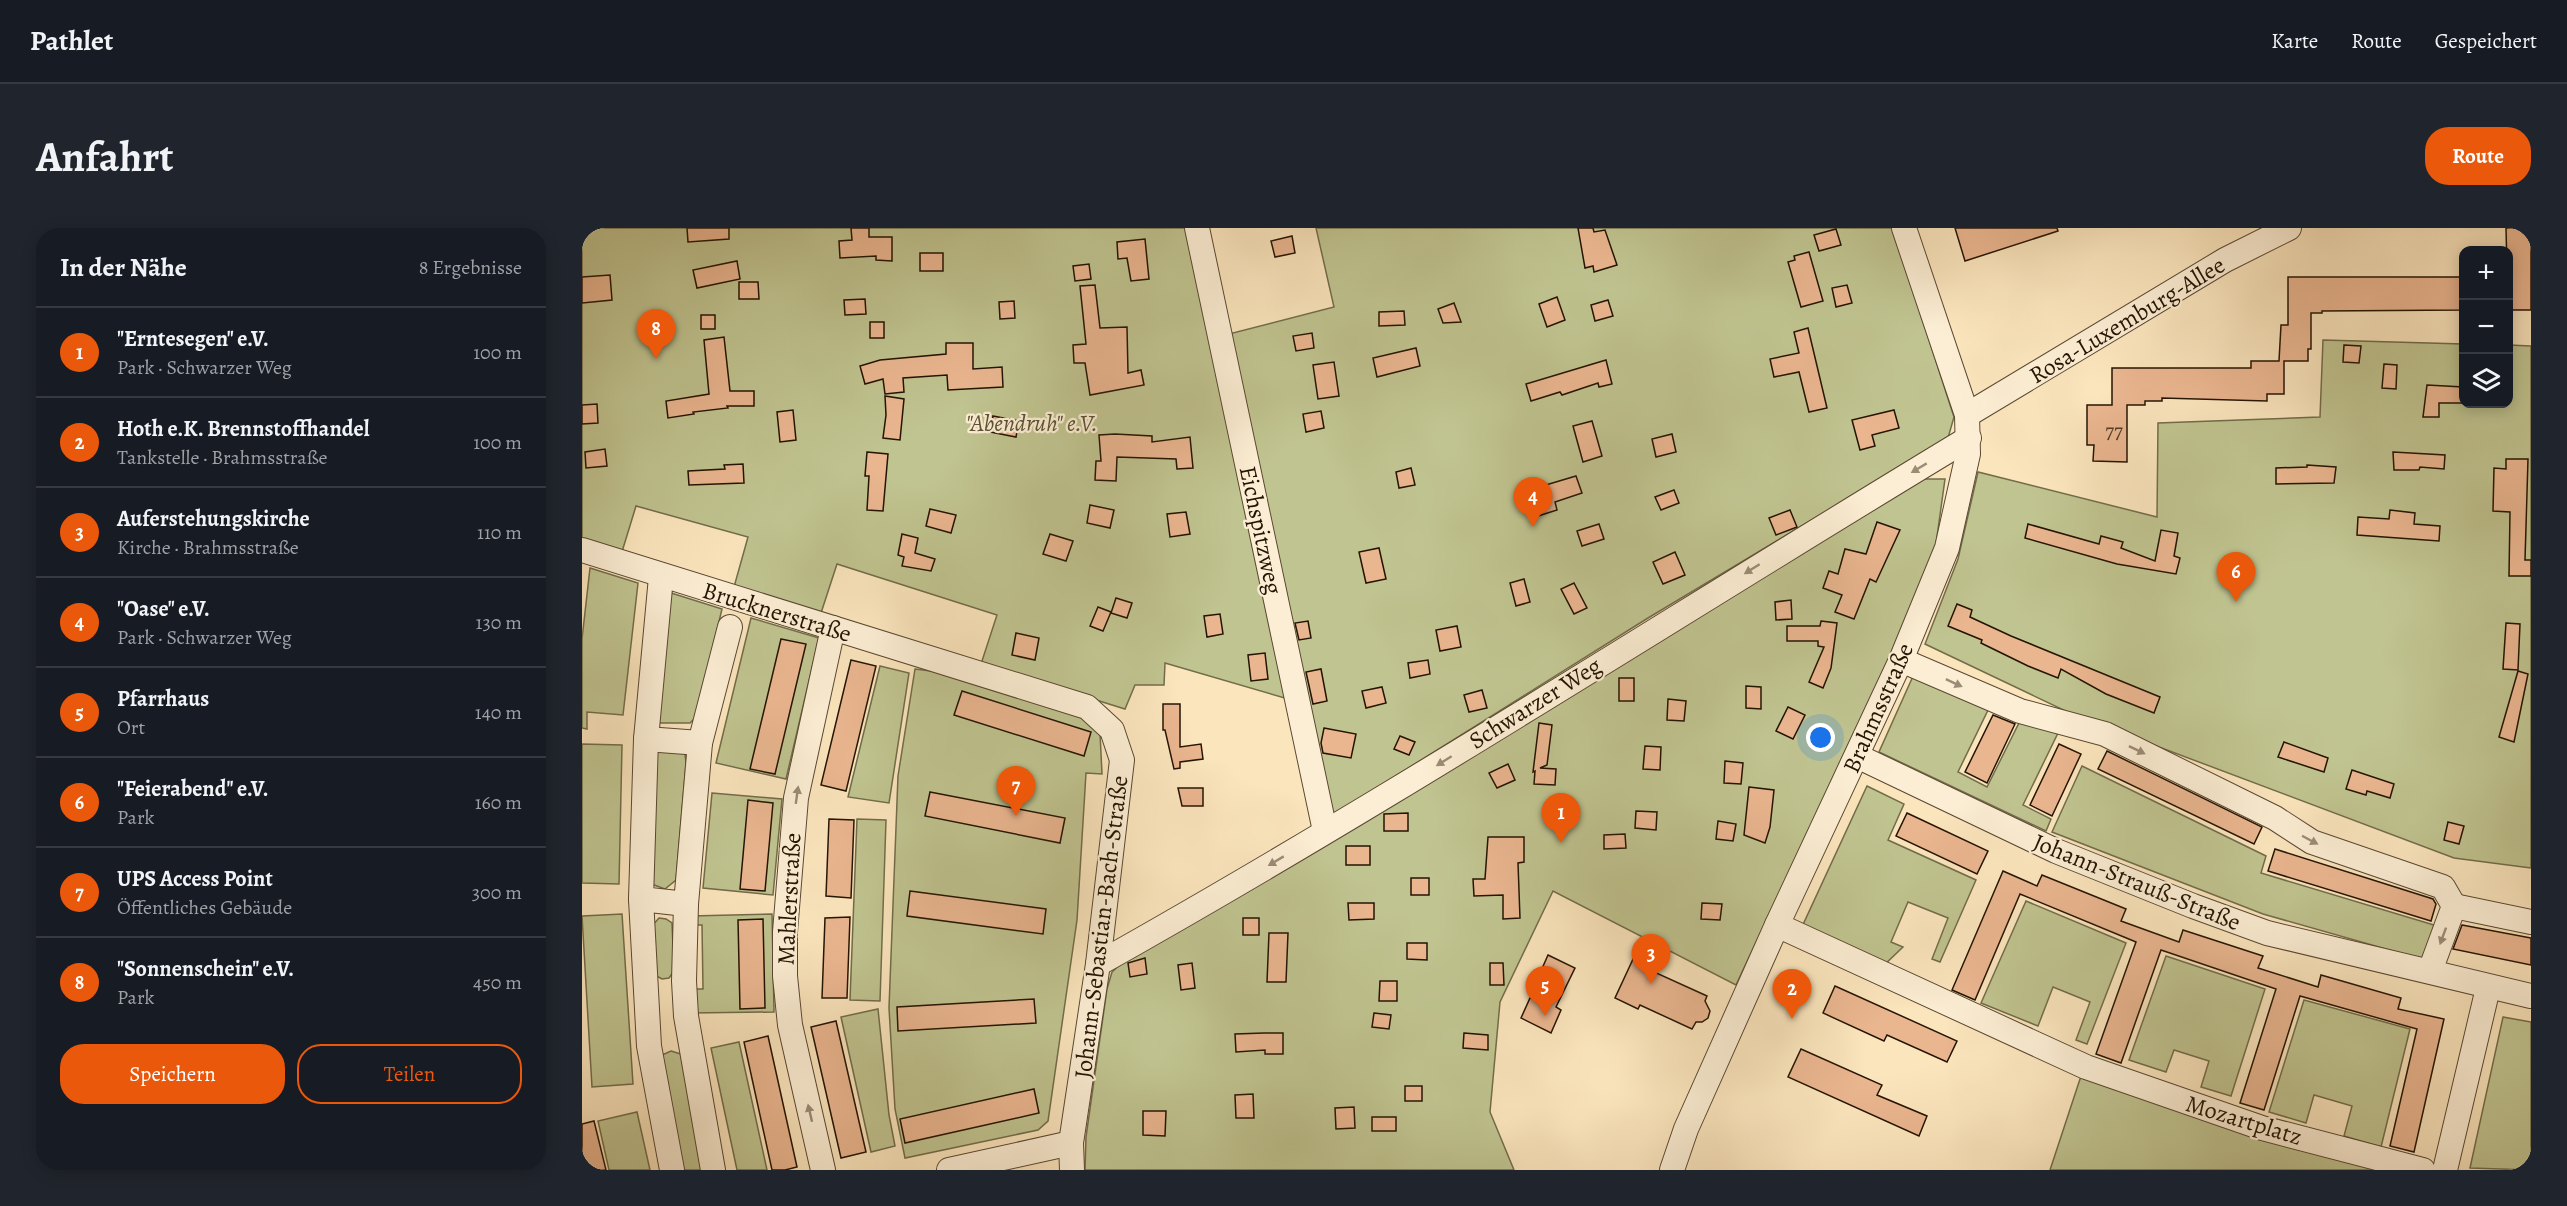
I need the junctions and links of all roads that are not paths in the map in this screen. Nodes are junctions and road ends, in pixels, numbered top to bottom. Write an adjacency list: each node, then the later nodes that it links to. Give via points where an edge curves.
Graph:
1 (1197, 228): 14 (street, Eichspitzweg)
2 (1904, 228): 4 (street, Brahmsstraße)
3 (2289, 228): 4 (street, Rosa-Luxemburg-Allee, via 2225,260)
4 (1968, 426): 9 (street, Brahmsstraße, via 1968,454 1947,548); 14 (street, Schwarzer Weg, one-way to 14)
5 (582, 550): 6 (street, Brucknerstraße)
6 (661, 577): 8 (street, Brucknerstraße); 11 (street)
7 (730, 627): 12 (street)
8 (833, 628): 10 (street, Brucknerstraße); 29 (street, Mahlerstraße, one-way to 8, via 790,1025 785,932 796,798)
9 (1901, 660): 13 (street, Brahmsstraße); 17 (street, one-way to 17, via 2012,708 2105,734 2275,818 2312,842 2443,887)
10 (973, 670): 20 (street, Johann-Sebastian-Bach-Straße, via 1087,707 1112,730 1122,760)
11 (646, 739): 12 (street); 15 (street)
12 (700, 743): 16 (street)
13 (1857, 756): 19 (street, Brahmsstraße); 21 (street, Johann-Strauß-Straße, via 2056,851 2193,906 2267,933)
14 (1325, 831): 20 (street, Schwarzer Weg, one-way to 20)
15 (641, 900): 16 (street); 25 (street)
16 (686, 904): 24 (street, via 684,981)
17 (2454, 906): 18 (street); 21 (street, one-way to 21)
18 (2531, 922)
19 (1777, 925): 32 (street, Brahmsstraße, via 1686,1129); 33 (street, Mozartplatz, via 2068,1060 2262,1128)
20 (1098, 964): 26 (street, Johann-Sebastian-Bach-Straße)
21 (2430, 971): 22 (street, Johann-Strauß-Straße)
22 (2488, 988): 23 (street, Johann-Strauß-Straße); 34 (street)
23 (2531, 996)
24 (688, 1035): 25 (street); 28 (street)
25 (648, 1040): 27 (street)
26 (1071, 1143): 30 (street); 31 (street, Johann-Sebastian-Bach-Straße)
27 (672, 1170)
28 (713, 1170)
29 (823, 1170)
30 (950, 1170)
31 (1072, 1170)
32 (1672, 1170)
33 (2423, 1170)
34 (2445, 1170)

